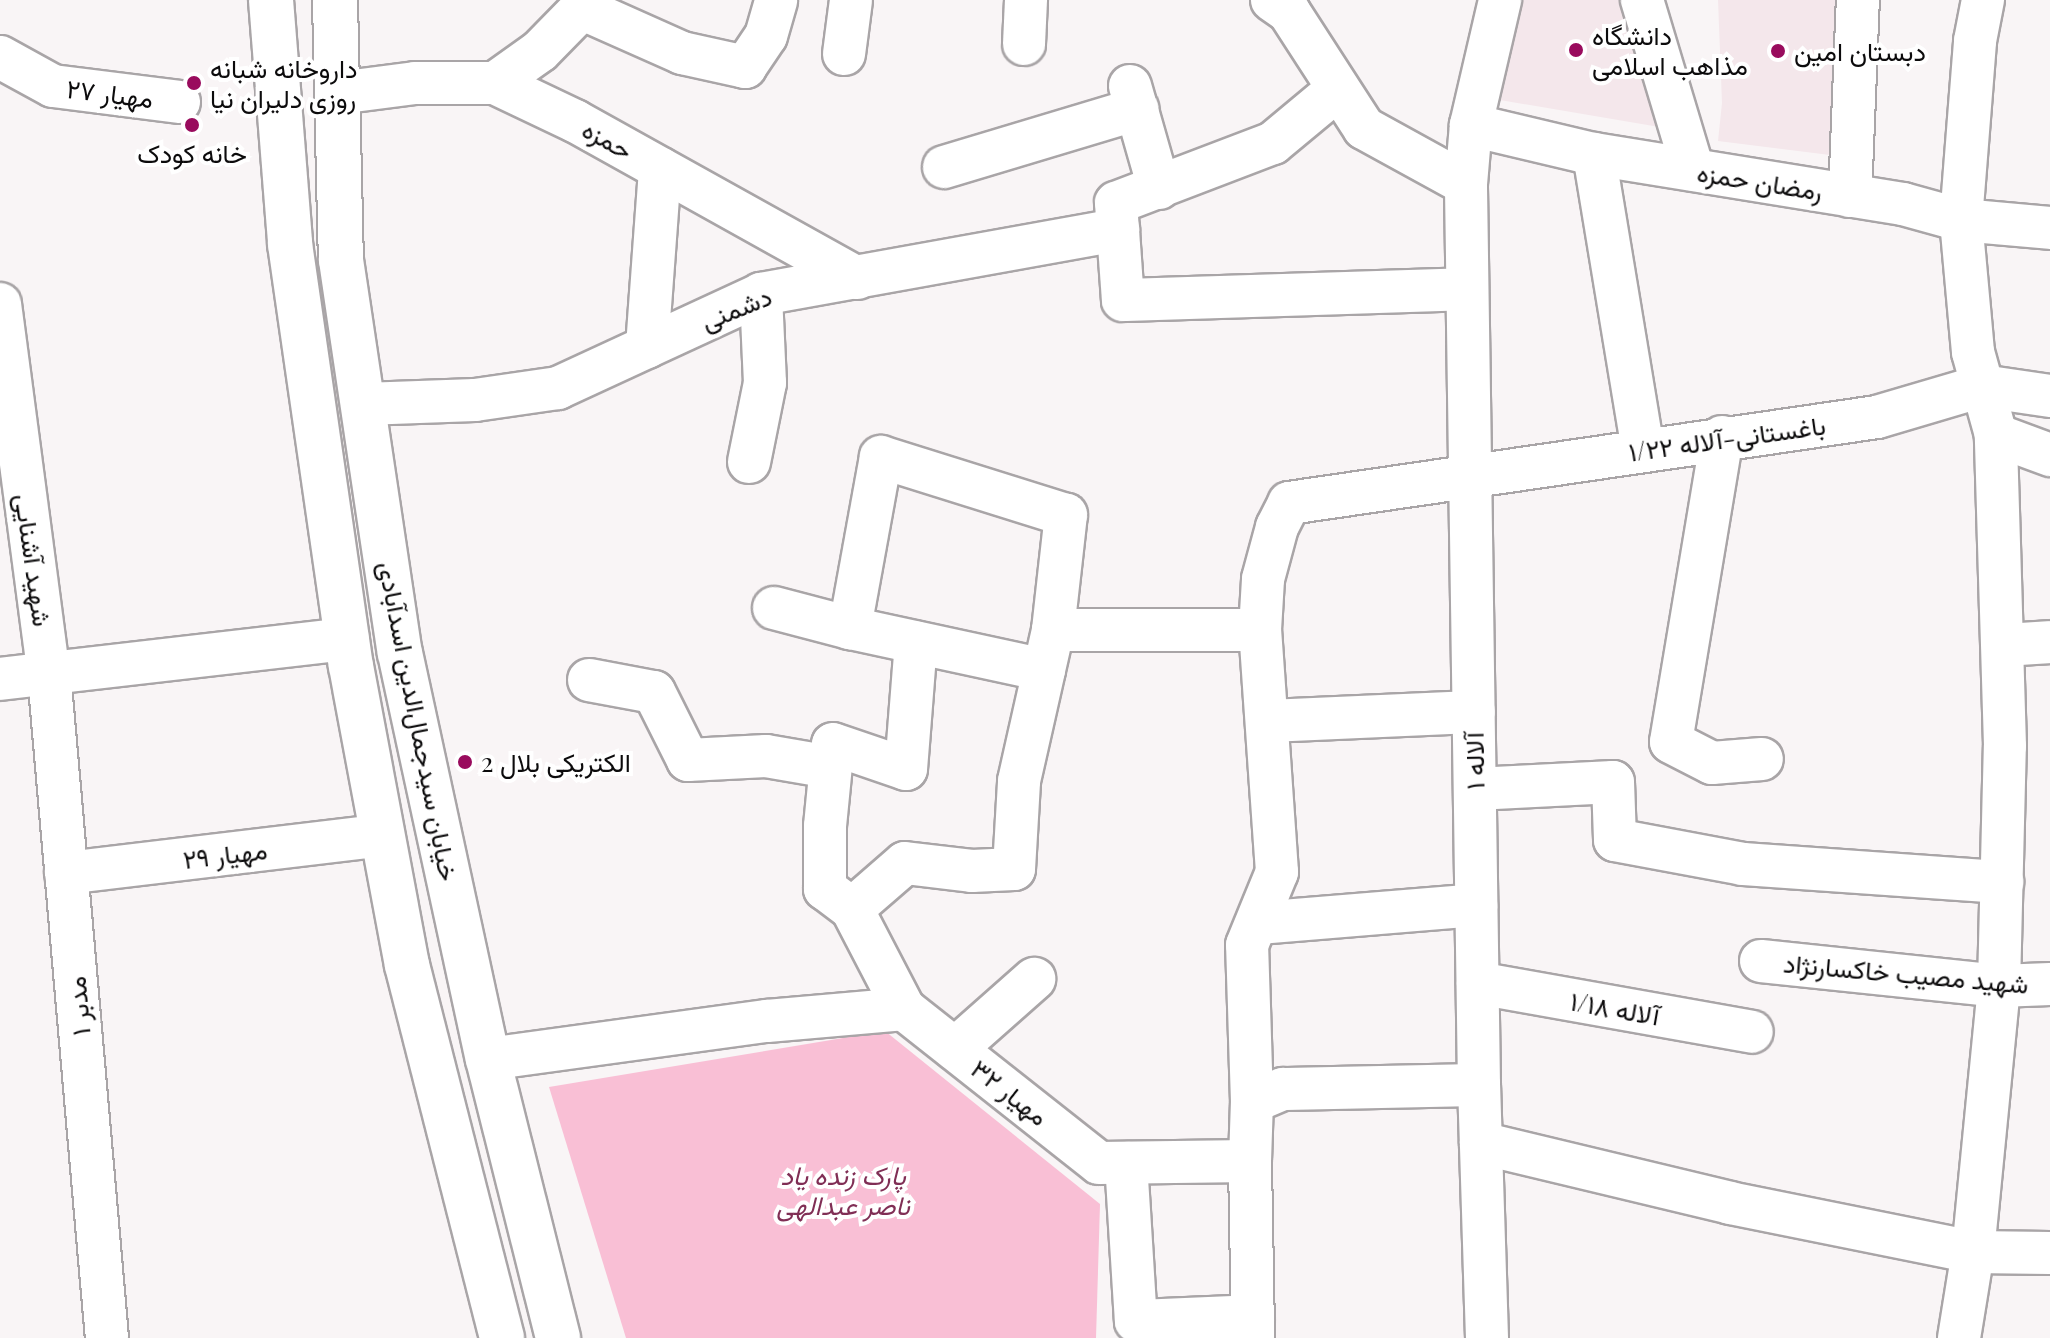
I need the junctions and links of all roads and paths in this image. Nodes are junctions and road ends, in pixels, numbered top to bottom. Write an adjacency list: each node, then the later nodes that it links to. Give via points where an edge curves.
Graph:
1 (271, 0): 47 (main road, خیابان سیدجمال‌الدین اسدآبادی, via 290,244)
2 (335, 0): 17 (main road, خیابان سیدجمال‌الدین اسدآبادی)
3 (776, 0): 11 (street, via 766,36 745,67 682,53)
4 (851, 0): 13 (street)
5 (1026, 0): 12 (street)
6 (1272, 0): 16 (street, via 1289,12)
7 (1500, 0): 19 (street, آلاله ۱)
8 (1642, 0): 23 (street)
9 (1858, 0): 26 (street)
10 (1983, 0): 27 (street)
11 (585, 4): 15 (street, via 540,51)
12 (1024, 44)
13 (844, 54)
14 (0, 57): 18 (street, مهیار ۲۷, via 53,86)
15 (495, 83): 17 (street, حمزه, via 415,83); 22 (street, حمزه)
16 (1338, 89): 24 (street, via 1364,128); 25 (street, via 1273,143)
17 (338, 93): 37 (main road, خیابان سیدجمال‌الدین اسدآبادی, via 341,260)
18 (179, 102)
19 (1471, 125): 20 (street, رمضان حمزه); 24 (street, آلاله ۱)
20 (1594, 154): 23 (street, رمضان حمزه); 40 (street)
21 (944, 167): 25 (street, via 1133,97)
22 (660, 168): 30 (street, حمزه); 34 (street)
23 (1693, 170): 26 (street, رمضان حمزه)
24 (1466, 184): 31 (street, آلاله ۱)
25 (1159, 188): 29 (street, via 1116,203)
26 (1850, 196): 27 (street, رمضان حمزه)
27 (1961, 220): 28 (street, رمضان حمزه); 35 (street, via 1973,352)
28 (2050, 228)
29 (1118, 230): 30 (street, دشمنی); 31 (street, via 1123,300)
30 (857, 278): 32 (street, دشمنی)
31 (1467, 289): 43 (street, آلاله ۱)
32 (761, 294): 34 (street, دشمنی); 42 (street, via 765,383)
33 (0, 304): 52 (street, شهید آشنایی)
34 (647, 347): 37 (street, دشمنی, via 558,388 475,400)
35 (1982, 386): 36 (street); 38 (street); 39 (street, باغستانی-آلاله ۱/۲۲, via 1879,417)
36 (2050, 396)
37 (363, 404): 74 (main road, خیابان سیدجمال‌الدین اسدآبادی, via 400,653)
38 (1996, 435): 41 (street); 50 (street)
39 (1722, 437): 40 (street, باغستانی-آلاله ۱/۲۲); 58 (street, via 1671,742 1712,763)
40 (1643, 449): 43 (street, باغستانی-آلاله ۱/۲۲)
41 (2050, 455)
42 (749, 462)
43 (1469, 479): 46 (street, باغستانی-آلاله ۱/۲۲, via 1289,503 1263,579); 55 (street, آلاله ۱)
44 (774, 608): 45 (street)
45 (850, 628): 48 (street); 51 (street, via 881,457 1066,515)
46 (1260, 630): 51 (street); 56 (street)
47 (348, 639): 52 (street); 60 (main road, خیابان سیدجمال‌الدین اسدآبادی)
48 (916, 642): 51 (street); 57 (street, via 906,769)
49 (2050, 642): 50 (street)
50 (2004, 645): 62 (street)
51 (1049, 650): 64 (street, via 1019,781 1014,869 972,871 905,863)
52 (49, 674): 53 (street); 61 (street, مدبر ۱)
53 (0, 679)
54 (589, 680): 57 (street, via 654,692 688,760)
55 (1474, 712): 56 (street); 59 (street, آلاله ۱)
56 (1267, 721): 65 (street, via 1277,872)
57 (832, 756): 64 (street, via 825,889)
58 (1762, 759)
59 (1475, 789): 62 (street, via 1613,782 1615,840 1743,864); 63 (street, آلاله ۱)
60 (383, 835): 61 (street, مهیار ۲۹); 84 (main road, خیابان سیدجمال‌الدین اسدآبادی, via 407,965)
61 (66, 873): 83 (street, مدبر ۱)
62 (2002, 882): 70 (street)
63 (1476, 905): 65 (street); 68 (street, آلاله ۱)
64 (852, 909): 71 (street)
65 (1258, 923): 76 (street, via 1247,945)
66 (1761, 961): 70 (street, شهید مصیب خاکسارنژاد)
67 (1034, 979): 73 (street)
68 (1478, 983): 72 (street, آلاله ۱/۱۸); 75 (street, آلاله ۱)
69 (2050, 984): 70 (street, شهید مصیب خاکسارنژاد)
70 (1999, 986): 80 (street)
71 (904, 1009): 73 (street, مهیار ۳۲); 74 (street, via 767,1021)
72 (1752, 1032)
73 (955, 1049): 79 (street, مهیار ۳۲, via 1099,1163)
74 (488, 1059): 85 (main road, خیابان سیدجمال‌الدین اسدآبادی)
75 (1479, 1085): 76 (street, via 1283,1089); 77 (street, آلاله ۱)
76 (1252, 1102): 78 (street)
77 (1481, 1143): 80 (street, via 1730,1203); 86 (street, آلاله ۱)
78 (1250, 1161): 79 (street, مهیار ۳۲); 82 (street)
79 (1126, 1163): 82 (street, via 1136,1321)
80 (1973, 1252): 81 (street); 87 (street)
81 (2050, 1253)
82 (1253, 1327)
83 (107, 1338)
84 (502, 1338)
85 (558, 1338)
86 (1487, 1338)
87 (1959, 1338)

